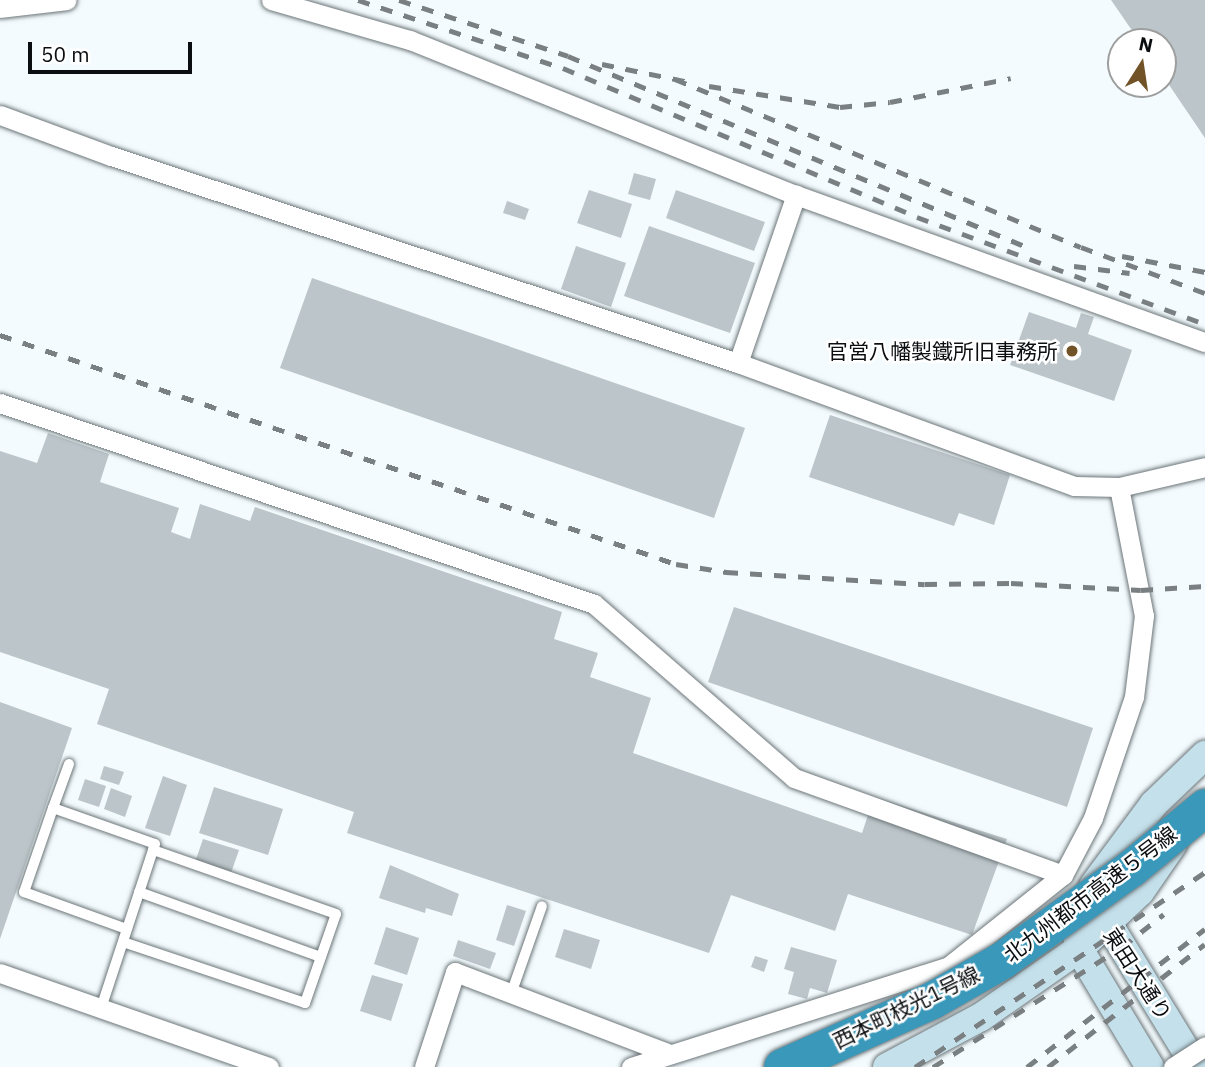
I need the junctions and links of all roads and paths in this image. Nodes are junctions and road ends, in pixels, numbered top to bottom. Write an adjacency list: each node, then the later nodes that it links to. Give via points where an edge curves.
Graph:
1 (67, 0): 3 (street)
2 (271, 0): 5 (street, via 410,40)
3 (0, 8)
4 (0, 115): 7 (street, via 111,156)
5 (796, 195): 6 (street); 7 (street)
6 (1205, 342)
7 (738, 363): 10 (street, via 1074,486)
8 (0, 403): 17 (street, via 594,604 794,778)
9 (1205, 467): 10 (street)
10 (1118, 487): 17 (street, via 1144,616 1134,697 1093,818)
11 (1205, 755): 20 (street, 西本町枝光1号線, via 1154,804)
12 (69, 764): 15 (lane)
13 (1205, 799): 21 (street, 西本町枝光1号線, via 1140,892)
14 (1205, 807): 35 (highway, bridge, via 1131,869 1002,960 920,1006)
15 (53, 808): 16 (lane, via 155,844); 22 (lane, via 24,892)
16 (153, 850): 18 (lane); 25 (lane, via 336,914)
17 (1063, 875): 30 (street, via 949,966)
18 (139, 892): 22 (lane); 25 (lane)
19 (542, 906): 27 (lane)
20 (1074, 906): 21 (street, 東田大通り); 24 (street, 東田大通り); 34 (street, 西本町枝光1号線, via 990,966 913,1008)
21 (1109, 925): 24 (street, 西本町枝光1号線); 39 (street, 東田大通り)
22 (127, 929): 23 (lane)
23 (123, 942): 25 (lane, via 305,1003); 28 (lane)
24 (1079, 949): 36 (street, 西本町枝光1号線, via 981,1017); 37 (street, 東田大通り)
25 (321, 957)
26 (0, 974): 28 (street)
27 (511, 994): 30 (street); 32 (street, via 455,972)
28 (100, 1009): 31 (street)
29 (1205, 1046): 38 (street, bridge)
30 (667, 1053): 33 (street)
31 (269, 1067)
32 (424, 1067)
33 (631, 1067)
34 (774, 1067)
35 (782, 1067)
36 (887, 1067)
37 (1150, 1067)
38 (1173, 1067)
39 (1196, 1067)

